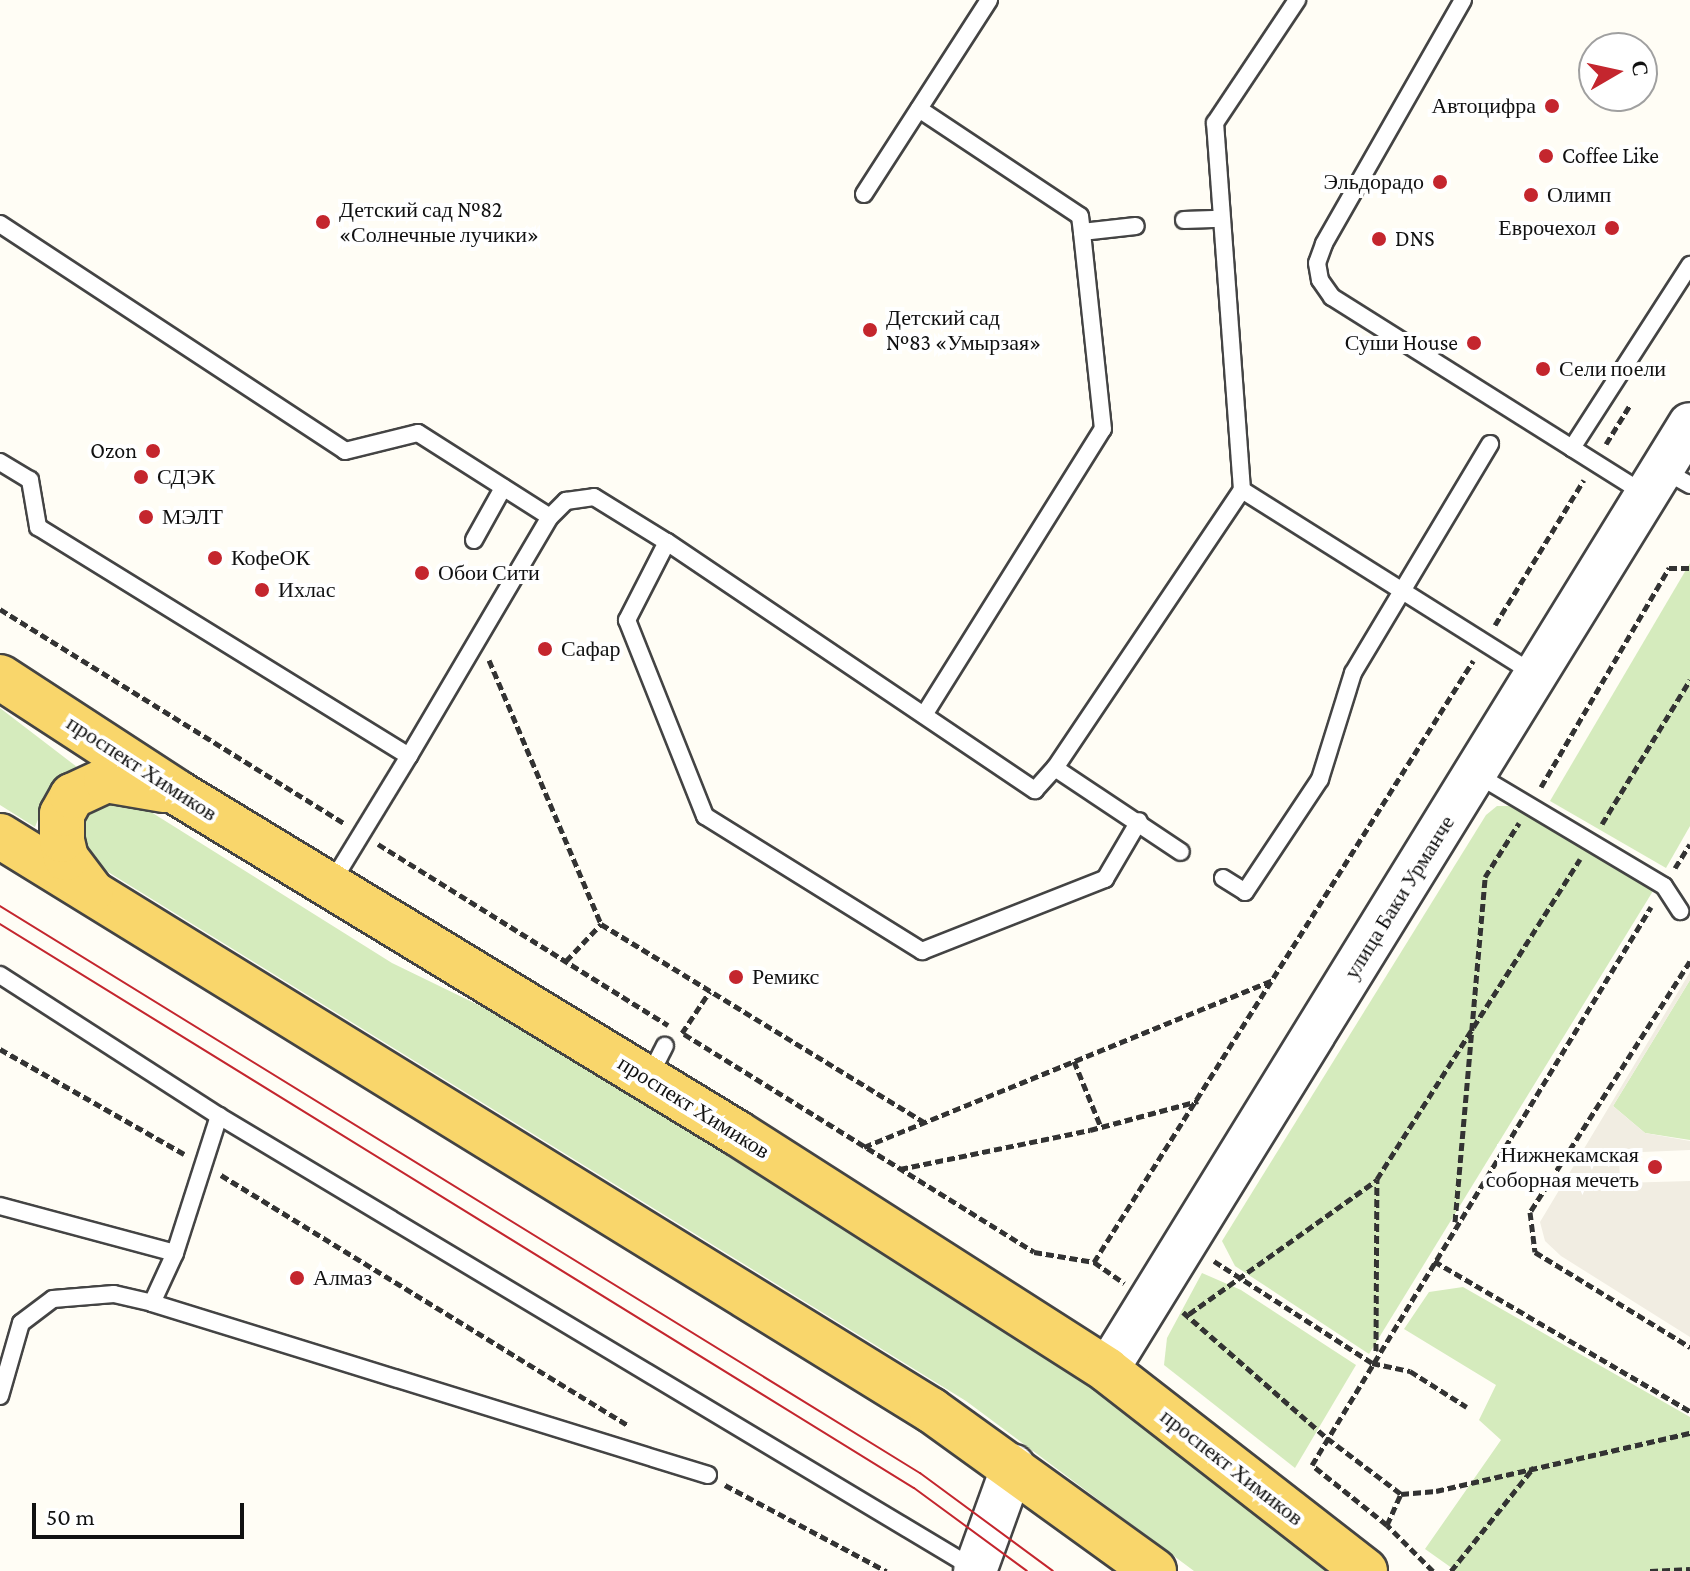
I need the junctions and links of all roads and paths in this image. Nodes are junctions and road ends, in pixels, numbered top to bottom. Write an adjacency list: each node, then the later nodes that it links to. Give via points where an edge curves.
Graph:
1 (989, 0): 4 (lane)
2 (1297, 0): 6 (lane, via 1215,123)
3 (1463, 0): 15 (lane, via 1324,244 1317,263 1320,280 1332,297)
4 (919, 109): 5 (lane); 10 (lane, via 1080,216)
5 (864, 194)
6 (1220, 219): 7 (lane); 20 (lane)
7 (1184, 220)
8 (0, 224): 19 (lane, via 345,451 418,433)
9 (1136, 226): 10 (lane)
10 (1082, 232): 32 (lane, via 1103,429)
11 (1690, 265): 15 (lane)
12 (1634, 397): 17 (path)
13 (1690, 424): 18 (street, улица Баки Урманче)
14 (1490, 444): 25 (lane)
15 (1572, 448): 17 (lane)
16 (0, 462): 33 (lane, via 30,480 38,527)
17 (1595, 462): 18 (lane); 28 (path)
18 (1666, 483): 29 (street, улица Баки Урманче)
19 (503, 488): 21 (lane); 22 (lane)
20 (1242, 490): 25 (lane); 34 (lane)
21 (550, 517): 23 (lane, via 566,501 594,497); 27 (lane)
22 (474, 540)
23 (667, 542): 32 (lane); 38 (lane, via 627,620 705,816 922,951 1105,879)
24 (1690, 568): 37 (path, via 1669,568)
25 (1403, 589): 28 (lane); 44 (lane, via 1353,673 1320,779 1245,892)
26 (0, 609): 39 (path)
27 (480, 637): 33 (lane); 49 (path)
28 (1485, 642): 29 (lane); 53 (path)
29 (1535, 675): 35 (street, улица Баки Урманче)
30 (0, 677): 36 (main road, проспект Химиков)
31 (1690, 680): 41 (path)
32 (924, 715): 34 (lane, via 1035,790)
33 (409, 756): 39 (lane)
34 (1055, 768): 38 (lane)
35 (1475, 774): 37 (lane); 77 (street, улица Баки Урманче)
36 (178, 793): 45 (main road, проспект Химиков); 47 (main road, via 106,780 72,796 62,814 66,858)
37 (1531, 803): 41 (lane); 55 (path, via 1485,877)
38 (1139, 821): 43 (lane)
39 (363, 834): 45 (lane); 50 (path)
40 (0, 836): 47 (main road)
41 (1592, 840): 46 (lane); 55 (path)
42 (1690, 844): 46 (path)
43 (1181, 852)
44 (1223, 878)
45 (330, 886): 77 (main road, проспект Химиков, via 657,1062)
46 (1664, 886): 48 (lane); 68 (path)
47 (95, 897): 84 (main road, via 931,1410)
48 (1680, 911)
49 (601, 924): 50 (path); 54 (path)
50 (566, 961): 56 (path)
51 (1690, 961): 74 (path, via 1530,1212 1535,1252)
52 (0, 975): 60 (lane)
53 (1274, 980): 58 (path); 59 (path)
54 (710, 991): 56 (path); 61 (path)
55 (1472, 1032): 66 (path); 68 (path)
56 (682, 1033): 63 (path)
57 (0, 1049): 64 (path)
58 (1074, 1061): 61 (path); 62 (path)
59 (1199, 1101): 62 (path); 65 (path, via 1094,1262 1034,1252)
60 (219, 1116): 64 (lane); 90 (lane)
61 (924, 1122): 63 (path)
62 (1101, 1127): 65 (path)
63 (864, 1147): 65 (path)
64 (205, 1166): 69 (lane); 82 (path)
65 (900, 1169)
66 (1377, 1179): 72 (path); 75 (path)
67 (0, 1206): 69 (lane)
68 (1455, 1223): 71 (path)
69 (175, 1253): 73 (lane)
70 (1214, 1261): 72 (path)
71 (1434, 1261): 75 (path); 80 (path)
72 (1238, 1276): 76 (path); 83 (path, via 1189,1314)
73 (152, 1303): 78 (lane, via 114,1294 53,1299 21,1323); 86 (lane)
74 (1690, 1347)
75 (1376, 1352): 76 (path)
76 (1372, 1363): 79 (path, via 1410,1371); 83 (path)
77 (1107, 1370): 93 (main road, проспект Химиков)
78 (0, 1396)
79 (1467, 1407)
80 (1690, 1411)
81 (1690, 1433): 85 (path)
82 (642, 1434)
83 (1327, 1438): 87 (path); 88 (path, via 1312,1465)
84 (1013, 1466): 90 (street); 92 (main road)
85 (1535, 1466): 87 (path, via 1436,1491); 95 (path)
86 (708, 1475): 91 (path)
87 (1401, 1494): 88 (path)
88 (1387, 1525): 94 (path)
89 (1690, 1569): 96 (path)
90 (975, 1570)
91 (886, 1571)
92 (1154, 1571)
93 (1365, 1571)
94 (1433, 1571)
95 (1451, 1571)
96 (1650, 1571)

